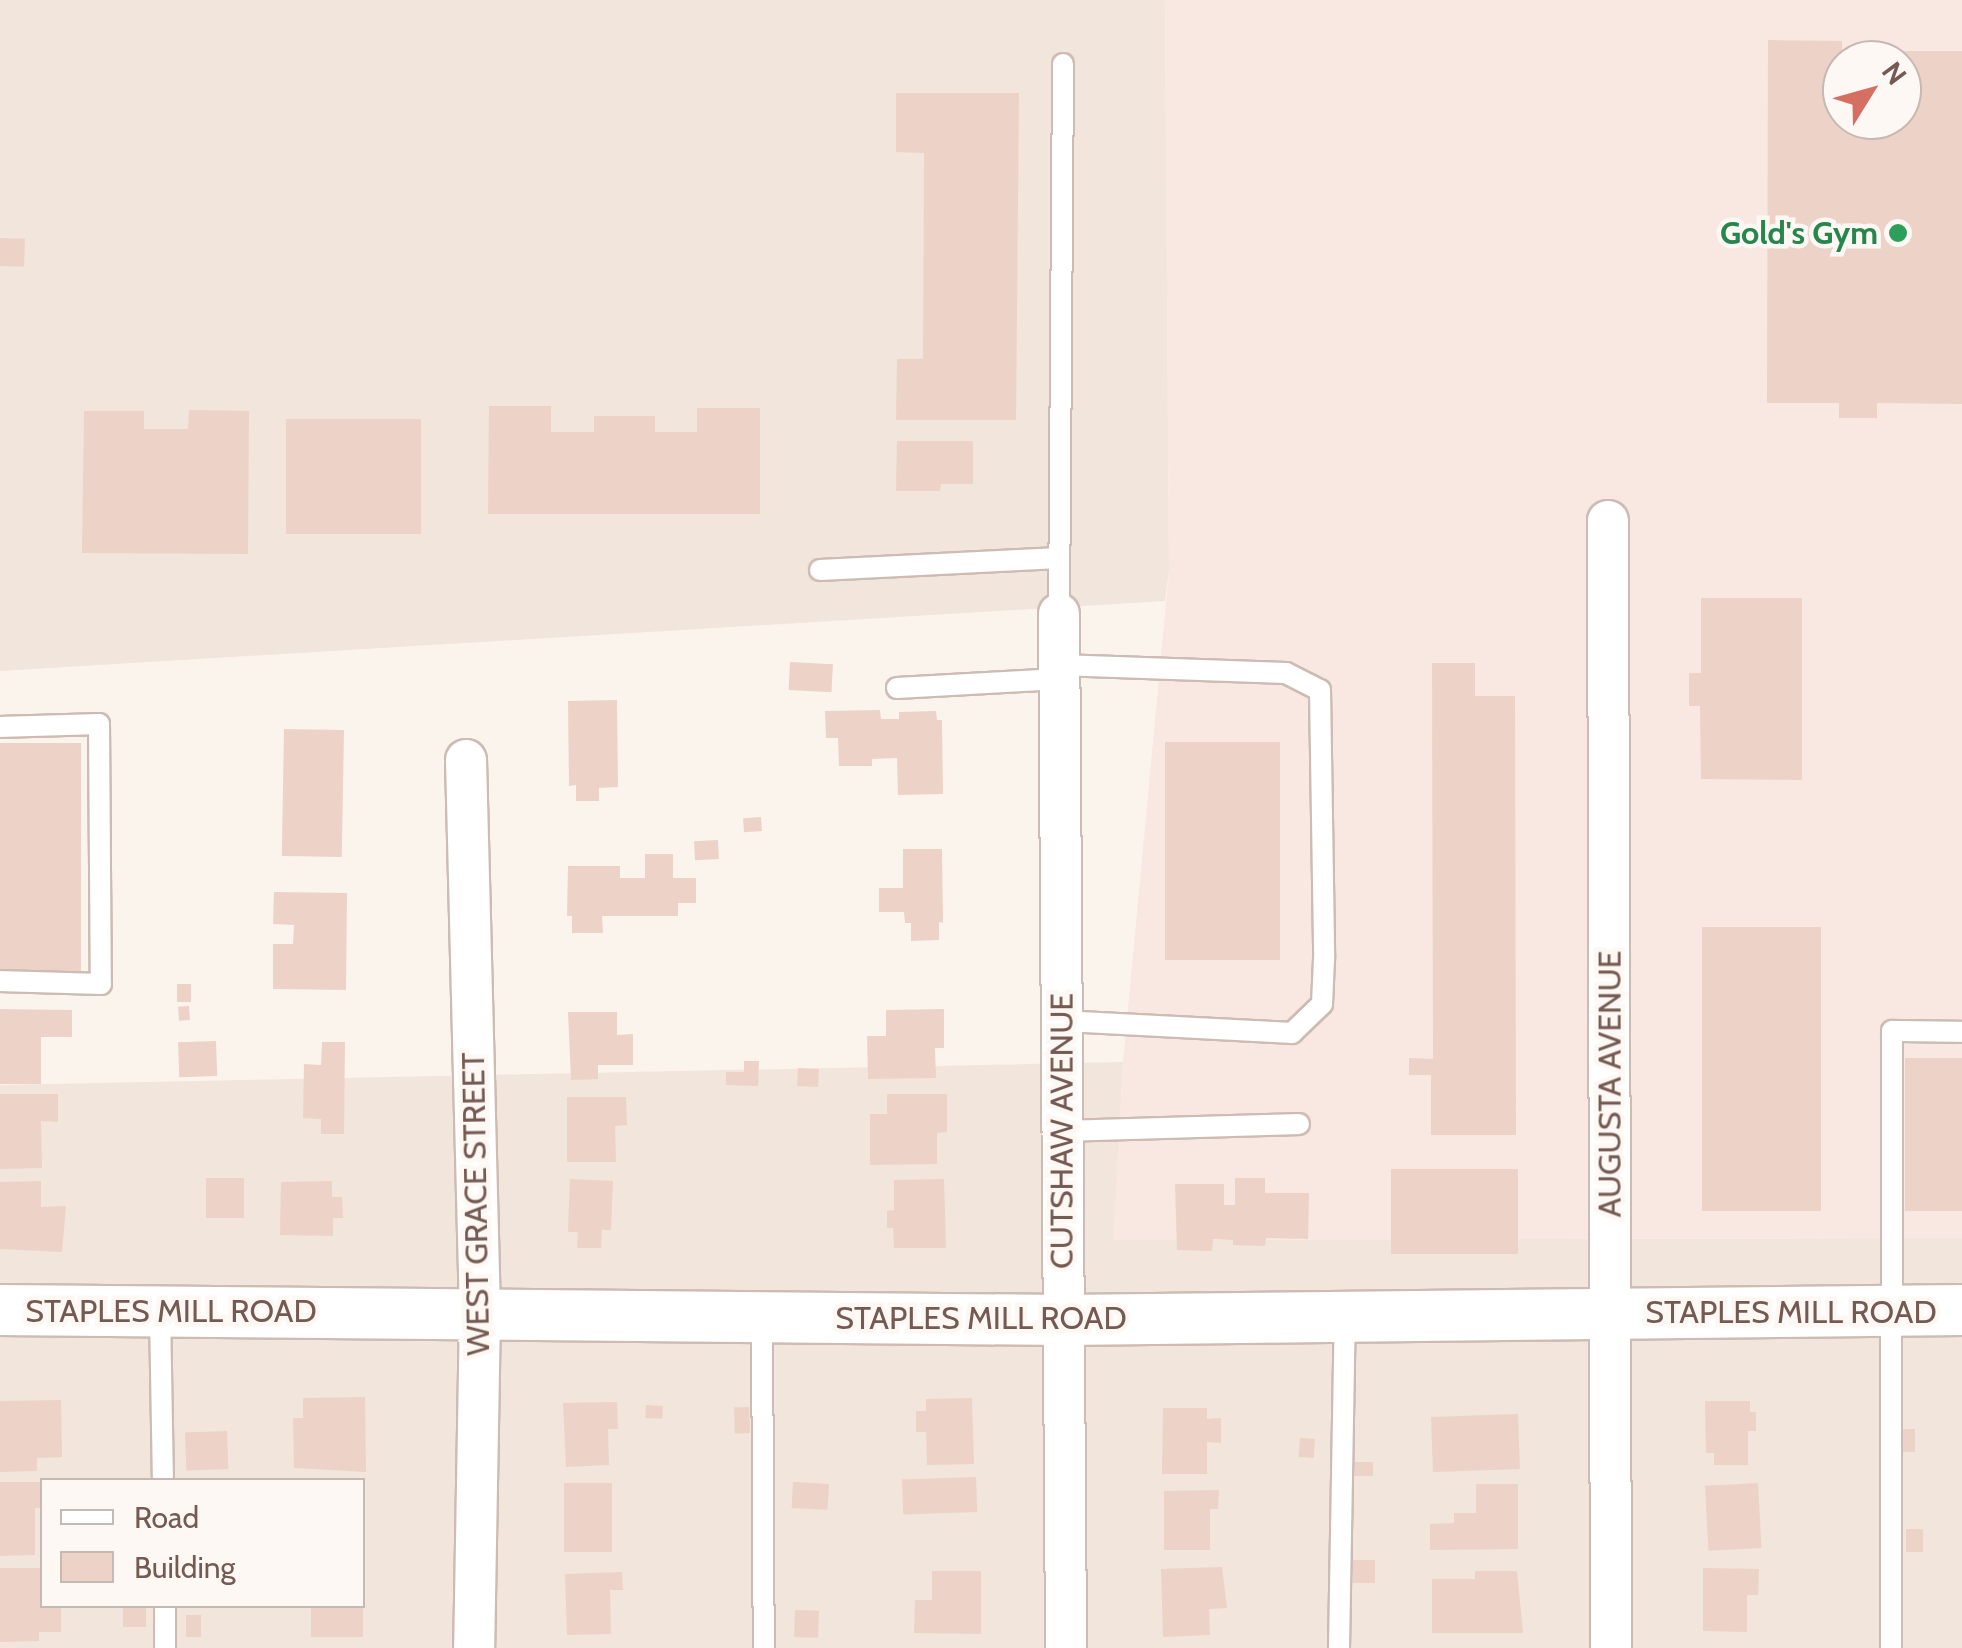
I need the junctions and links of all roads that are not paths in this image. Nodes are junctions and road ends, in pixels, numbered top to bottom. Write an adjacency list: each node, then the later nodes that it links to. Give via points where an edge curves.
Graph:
1 (1063, 64): 3 (lane)
2 (1608, 521): 20 (street, AUGUSTA AVENUE)
3 (1059, 558): 4 (lane); 5 (lane)
4 (820, 570)
5 (1059, 614): 6 (street, CUTSHAW AVENUE)
6 (1059, 672): 7 (lane); 11 (street, CUTSHAW AVENUE); 11 (lane, via 1286,672 1320,690 1324,959 1322,1004 1292,1034)
7 (897, 688)
8 (0, 727): 10 (lane, via 99,724 100,984)
9 (466, 760): 19 (street, WEST GRACE STREET)
10 (0, 981)
11 (1062, 1021): 14 (street, CUTSHAW AVENUE)
12 (1962, 1032): 18 (lane, via 1892,1031)
13 (1299, 1124): 14 (lane)
14 (1063, 1131): 23 (street, CUTSHAW AVENUE)
15 (0, 1310): 16 (street, STAPLES MILL ROAD)
16 (160, 1310): 19 (street, STAPLES MILL ROAD); 24 (lane)
17 (1962, 1310): 18 (street, STAPLES MILL ROAD)
18 (1892, 1311): 20 (street, STAPLES MILL ROAD); 32 (lane)
19 (480, 1313): 21 (street, STAPLES MILL ROAD); 27 (street, WEST GRACE STREET)
20 (1610, 1313): 22 (street, STAPLES MILL ROAD); 31 (street, AUGUSTA AVENUE)
21 (762, 1316): 23 (street, STAPLES MILL ROAD); 28 (lane)
22 (1345, 1316): 23 (street, STAPLES MILL ROAD); 30 (lane)
23 (1064, 1320): 29 (street, CUTSHAW AVENUE)
24 (163, 1478)
25 (165, 1608): 26 (lane)
26 (166, 1648)
27 (474, 1648)
28 (764, 1648)
29 (1066, 1648)
30 (1339, 1648)
31 (1611, 1648)
32 (1891, 1648)

